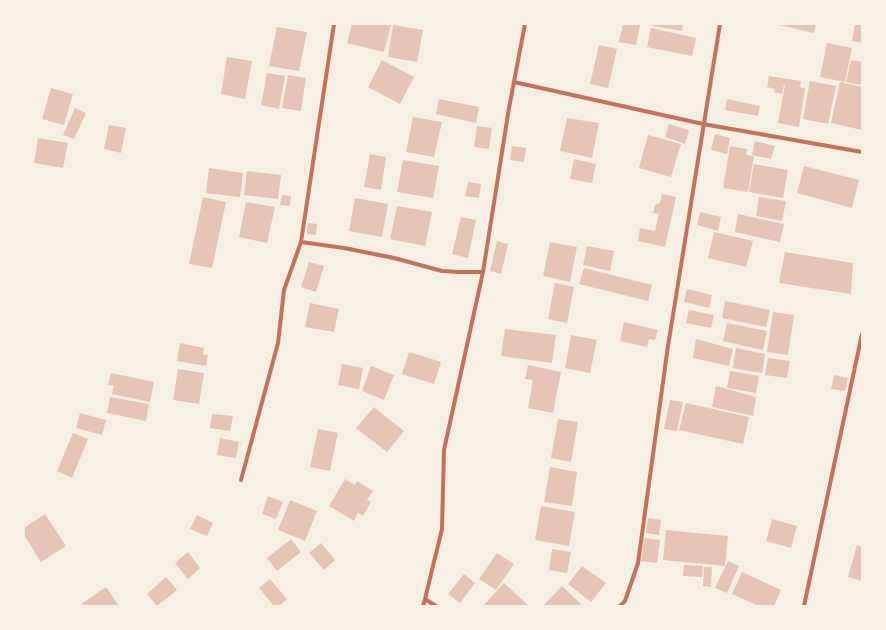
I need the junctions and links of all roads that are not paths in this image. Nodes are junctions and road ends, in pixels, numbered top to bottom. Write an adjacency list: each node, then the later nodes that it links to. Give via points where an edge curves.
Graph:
1 (334, 24): 7 (street)
2 (525, 24): 4 (street)
3 (720, 24): 5 (street)
4 (514, 82): 5 (street); 8 (street)
5 (703, 124): 6 (street); 15 (street, via 668,346 638,563)
6 (862, 152)
7 (301, 242): 8 (street, via 344,248 442,270); 11 (street, via 284,290 278,344)
8 (483, 272): 12 (street, via 444,450 442,528)
9 (862, 334): 10 (street)
10 (861, 345): 16 (street)
11 (241, 480)
12 (425, 599): 13 (street); 14 (street)
13 (423, 606)
14 (436, 606)
15 (620, 606)
16 (804, 606)

